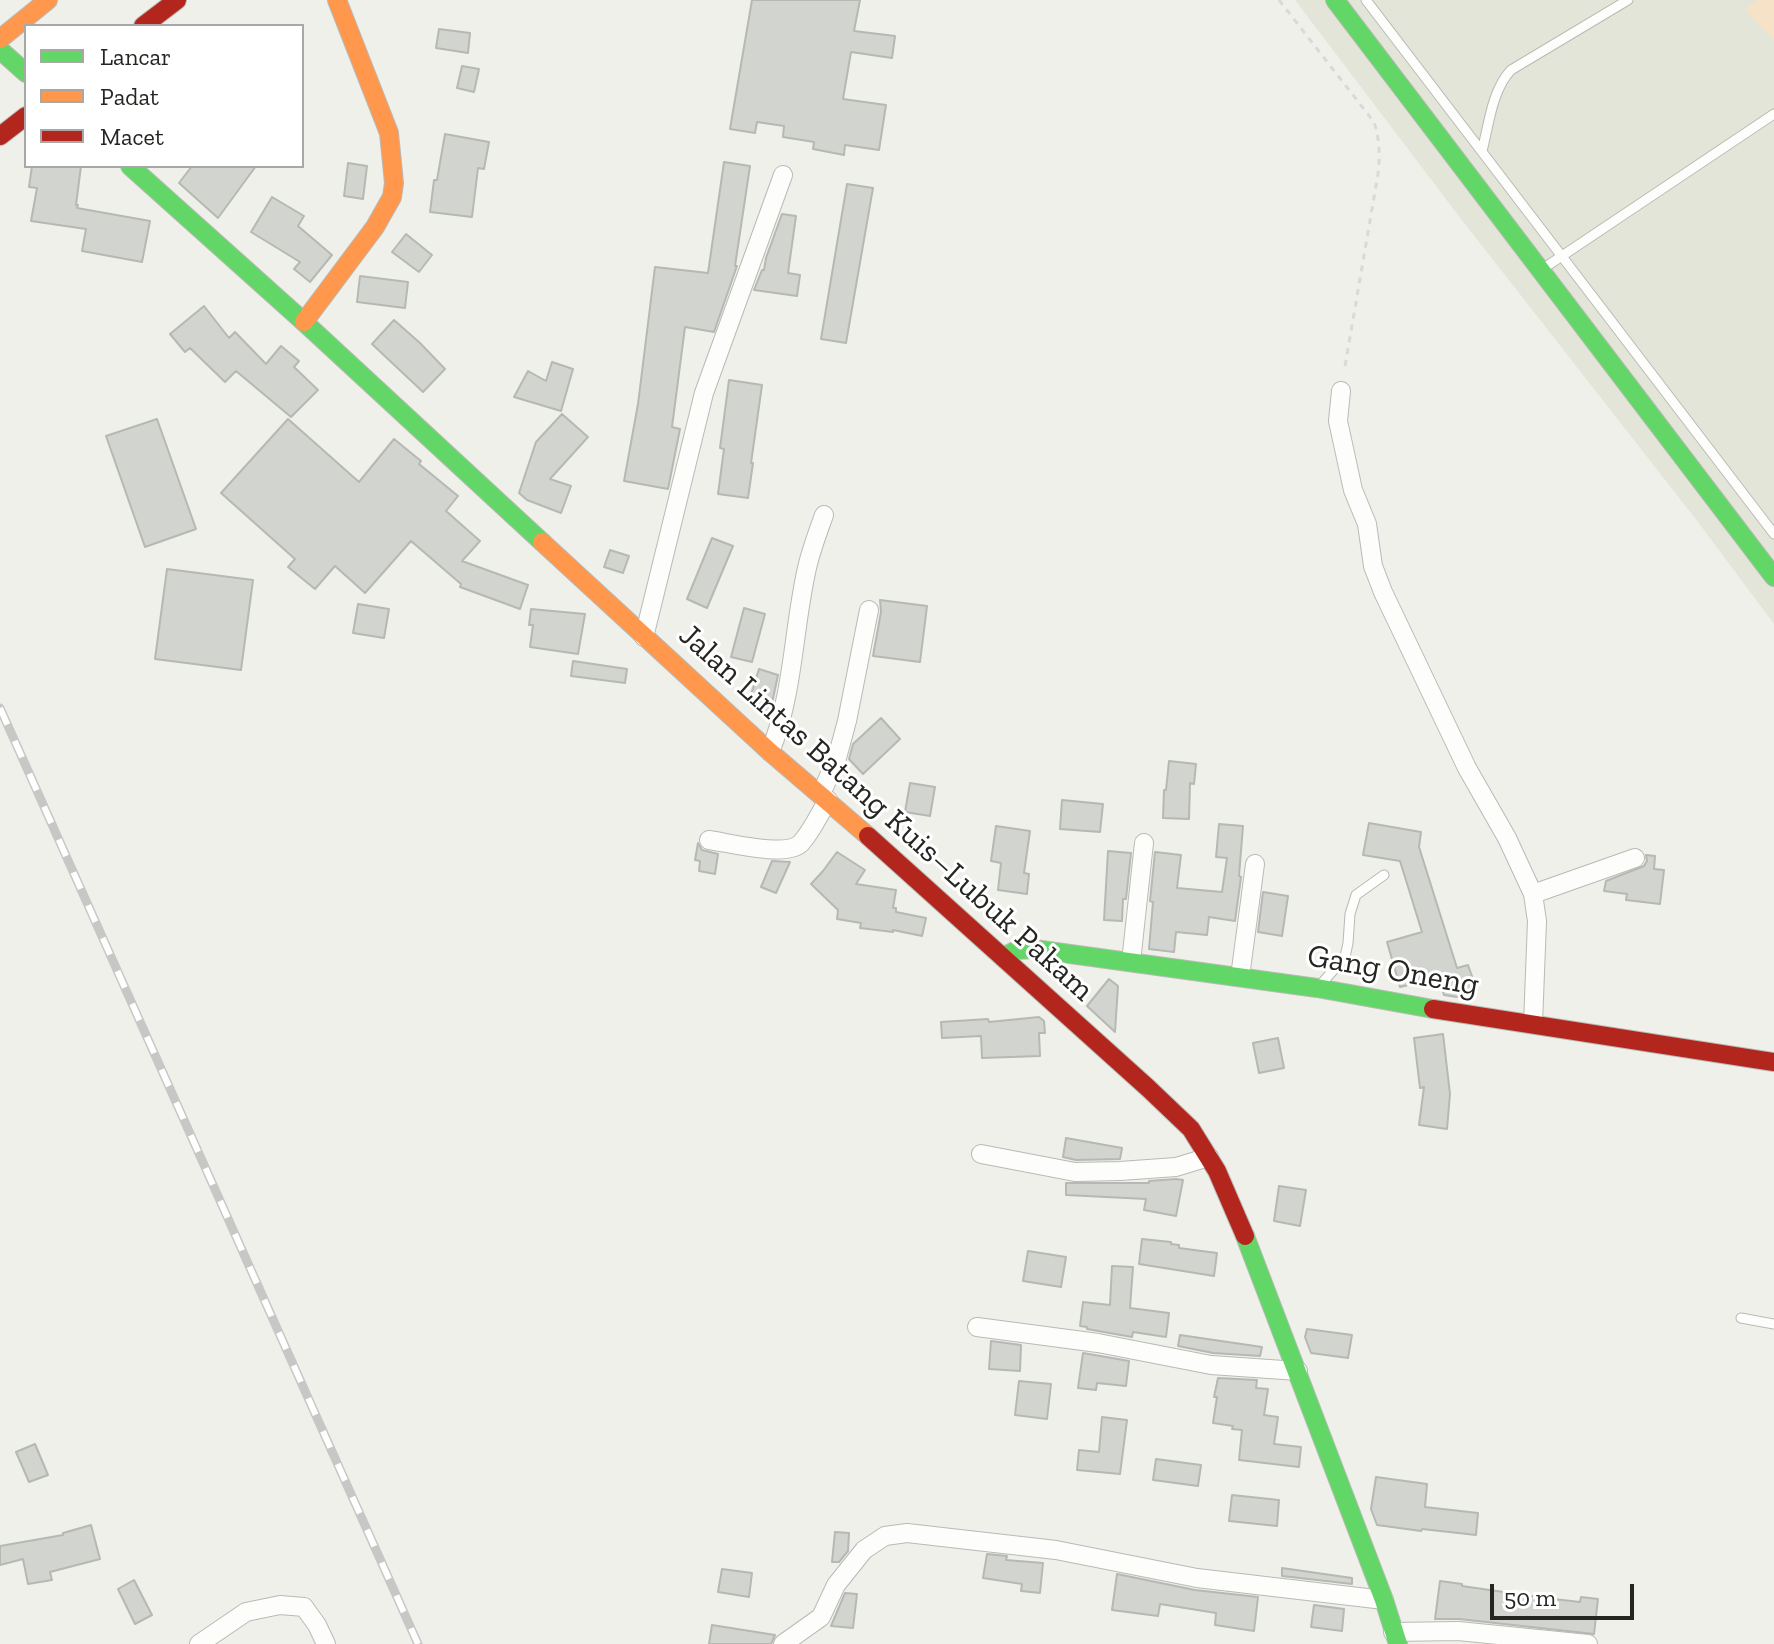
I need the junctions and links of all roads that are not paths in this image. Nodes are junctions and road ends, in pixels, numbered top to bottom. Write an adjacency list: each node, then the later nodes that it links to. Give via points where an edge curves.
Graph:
1 (48, 0): 8 (main road)
2 (177, 0): 7 (main road)
3 (337, 0): 19 (main road, via 389,133 394,183 375,227)
4 (1366, 0): 14 (lane)
5 (1628, 0): 14 (lane, via 1511,70 1498,91)
6 (1339, 2): 18 (main road)
7 (146, 24)
8 (0, 39)
9 (0, 50): 10 (main road)
10 (24, 71)
11 (1774, 114): 17 (lane)
12 (24, 118): 13 (main road)
13 (0, 136)
14 (1482, 151): 17 (lane)
15 (132, 168): 19 (main road, Jalan Lintas Batang Kuis–Lubuk Pakam)
16 (783, 175): 25 (street, via 704,393)
17 (1563, 256): 18 (lane); 22 (lane)
18 (1540, 270): 23 (main road, via 1764,556)
19 (304, 322): 25 (main road, Jalan Lintas Batang Kuis–Lubuk Pakam)
20 (1341, 391): 33 (street, via 1338,421 1353,490 1367,524 1373,566 1467,768)
21 (824, 515): 26 (street, via 807,568 791,673)
22 (1774, 534)
23 (1774, 577)
24 (869, 610): 27 (street, via 847,721)
25 (644, 637): 26 (main road, Jalan Lintas Batang Kuis–Lubuk Pakam)
26 (770, 752): 27 (main road, Jalan Lintas Batang Kuis–Lubuk Pakam)
27 (824, 797): 28 (street, via 803,842 793,849); 34 (main road, Jalan Lintas Batang Kuis–Lubuk Pakam)
28 (709, 840)
29 (1144, 843): 35 (street)
30 (1635, 858): 33 (street)
31 (1255, 864): 36 (street)
32 (1384, 875): 37 (lane, via 1356,895 1345,957)
33 (1533, 894): 38 (street)
34 (1003, 957): 35 (main road, Gang Oneng, via 1034,949); 41 (main road, Jalan Lintas Batang Kuis–Lubuk Pakam, via 1191,1129)
35 (1131, 962): 36 (main road, Gang Oneng)
36 (1240, 977): 37 (main road, Gang Oneng)
37 (1317, 988): 38 (main road, Gang Oneng)
38 (1533, 1024): 39 (main road, Gang Oneng)
39 (1774, 1062)
40 (981, 1154): 41 (street, via 1075,1172 1176,1167)
41 (1209, 1157): 45 (main road, Jalan Lintas Batang Kuis–Lubuk Pakam)
42 (1741, 1318): 43 (lane)
43 (1774, 1324)
44 (977, 1327): 45 (street, via 1211,1365)
45 (1298, 1371): 46 (main road, Jalan Lintas Batang Kuis–Lubuk Pakam)
46 (1384, 1600): 47 (main road, Jalan Lintas Batang Kuis–Lubuk Pakam); 50 (street, via 1197,1578 1056,1550 907,1533 885,1536 864,1550 836,1585 821,1617)
47 (1395, 1638): 51 (street, via 1458,1631)
48 (199, 1644): 49 (street, via 246,1612 280,1605 304,1607)
49 (326, 1644)
50 (783, 1644)
51 (1588, 1644)

